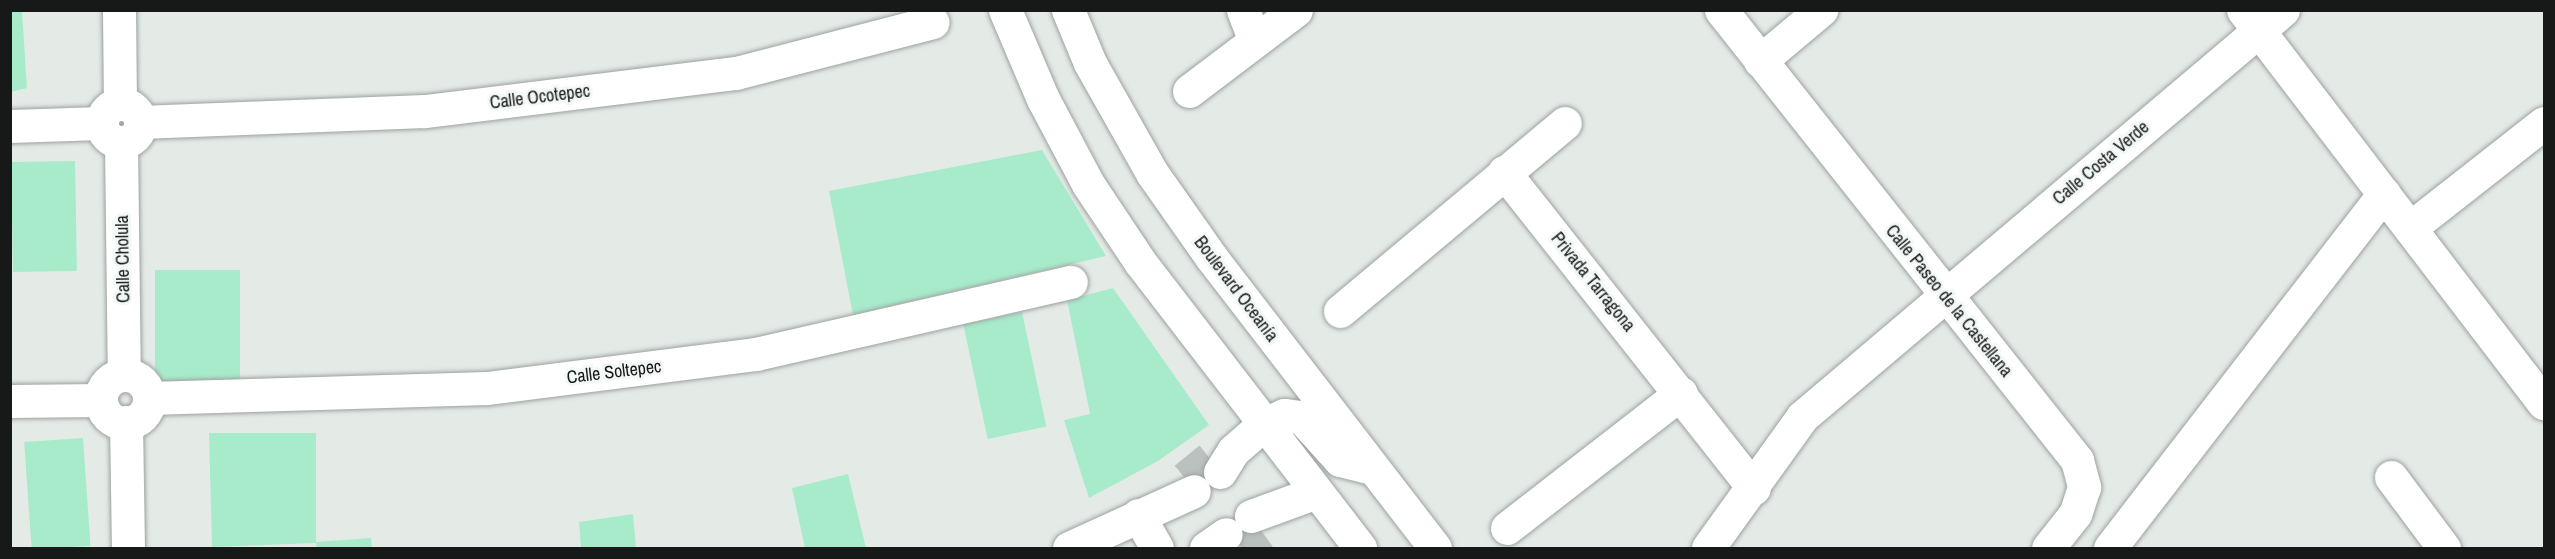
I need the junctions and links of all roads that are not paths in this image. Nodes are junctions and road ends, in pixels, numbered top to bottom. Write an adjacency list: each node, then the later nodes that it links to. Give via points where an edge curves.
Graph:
1 (119, 10): 13 (street, Calle Cholula)
2 (1005, 10): 30 (street, via 1043,99 1088,184 1140,262)
3 (1068, 10): 32 (street, Boulevard Oceanía, via 1090,63 1152,173 1211,257)
4 (1243, 10): 10 (street)
5 (1296, 10): 10 (street)
6 (1721, 10): 11 (street, Calle Paseo de la Castellana)
7 (1821, 10): 11 (street)
8 (2261, 17): 18 (street); 21 (street, Calle Costa Verde)
9 (933, 21): 13 (street, Calle Ocotepec, via 735,73 425,111)
10 (1255, 41): 12 (street)
11 (1760, 61): 21 (street, Calle Paseo de la Castellana)
12 (1189, 90)
13 (121, 123): 16 (street, Calle Ocotepec); 23 (street, Calle Cholula)
14 (1565, 123): 17 (street)
15 (2544, 123): 19 (street)
16 (10, 126)
17 (1504, 172): 22 (street); 24 (street, Privada Tarragona)
18 (2384, 193): 19 (street); 47 (street)
19 (2410, 228): 28 (street)
20 (1071, 282): 25 (street, Calle Soltepec, via 756,354 522,384)
21 (1944, 296): 34 (street, via 1802,417); 46 (street, Calle Paseo de la Castellana, via 2077,459 2084,487 2075,514)
22 (1341, 311)
23 (124, 375): 25 (street, via 141,381); 26 (street, via 108,382)
24 (1682, 393): 34 (street, Privada Tarragona); 38 (street)
25 (149, 398): 29 (street, via 142,415)
26 (101, 400): 27 (street); 29 (street, via 108,416)
27 (10, 401)
28 (2544, 403)
29 (126, 422): 40 (street)
30 (1264, 424): 31 (street); 32 (street, via 1284,415 1301,417 1340,460); 36 (street)
31 (1221, 460)
32 (1373, 468): 44 (street, Boulevard Oceanía)
33 (2391, 477): 48 (street)
34 (1754, 488): 45 (street)
35 (1183, 489): 37 (street)
36 (1302, 498): 39 (street); 43 (street)
37 (1138, 515): 41 (street); 42 (street)
38 (1507, 528)
39 (1237, 533)
40 (128, 549)
41 (1069, 549)
42 (1156, 549)
43 (1360, 549)
44 (1435, 549)
45 (1708, 549)
46 (2048, 549)
47 (2110, 549)
48 (2445, 549)

